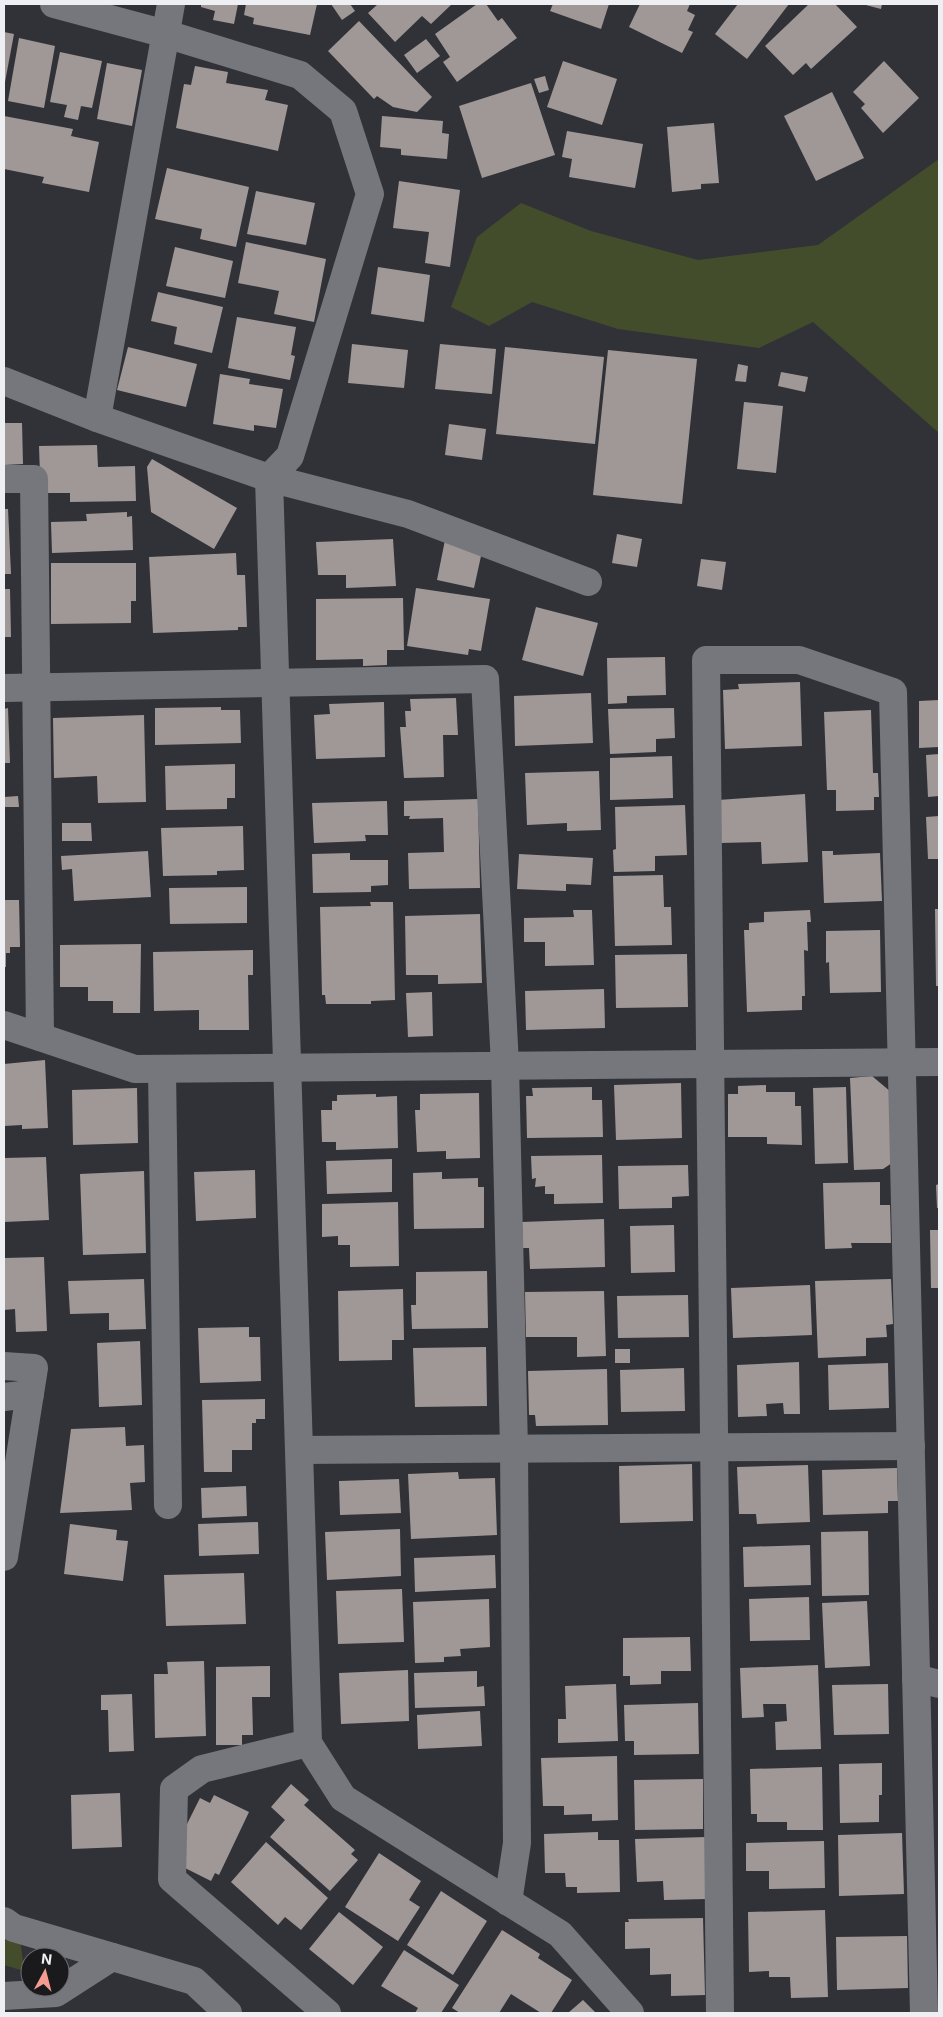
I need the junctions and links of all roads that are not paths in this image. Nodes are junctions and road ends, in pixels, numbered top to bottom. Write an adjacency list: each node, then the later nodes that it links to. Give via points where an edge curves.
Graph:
1 (54, 4): 3 (street)
2 (171, 4): 3 (street)
3 (166, 34): 5 (street); 6 (street, via 300,75 343,111 370,194 290,456)
4 (4, 381): 5 (street)
5 (97, 418): 6 (street)
6 (268, 478): 8 (street, via 408,514); 9 (street)
7 (4, 479): 11 (street, via 34,479)
8 (588, 582)
9 (275, 683): 11 (street); 17 (street, via 485,679); 18 (street)
10 (4, 688): 11 (street)
11 (37, 688): 13 (street)
12 (4, 1025): 13 (street)
13 (40, 1037): 19 (street, via 135,1069)
14 (901, 1062): 15 (street); 16 (street); 16 (street, via 893,692 799,660 706,660); 22 (street)
15 (939, 1062)
16 (710, 1063): 17 (street); 23 (street)
17 (505, 1065): 18 (street); 24 (street)
18 (287, 1067): 19 (street); 25 (street)
19 (162, 1069): 26 (street)
20 (4, 1366): 21 (street, via 34,1368)
21 (17, 1396): 27 (street)
22 (910, 1446): 23 (street); 28 (street)
23 (714, 1447): 24 (street); 37 (street)
24 (514, 1449): 25 (street); 30 (street, via 517,1843)
25 (298, 1450): 29 (street)
26 (168, 1505)
27 (4, 1557)
28 (928, 1681): 38 (street)
29 (308, 1744): 30 (street, via 343,1798); 35 (street, via 202,1769 174,1789 172,1878)
30 (508, 1902): 36 (street, via 560,1934)
31 (4, 1921): 32 (street, via 14,1928)
32 (112, 1957): 33 (street, via 56,1993); 34 (street, via 194,1981)
33 (4, 1996)
34 (228, 2013)
35 (327, 2013)
36 (630, 2013)
37 (720, 2013)
38 (924, 2013)

